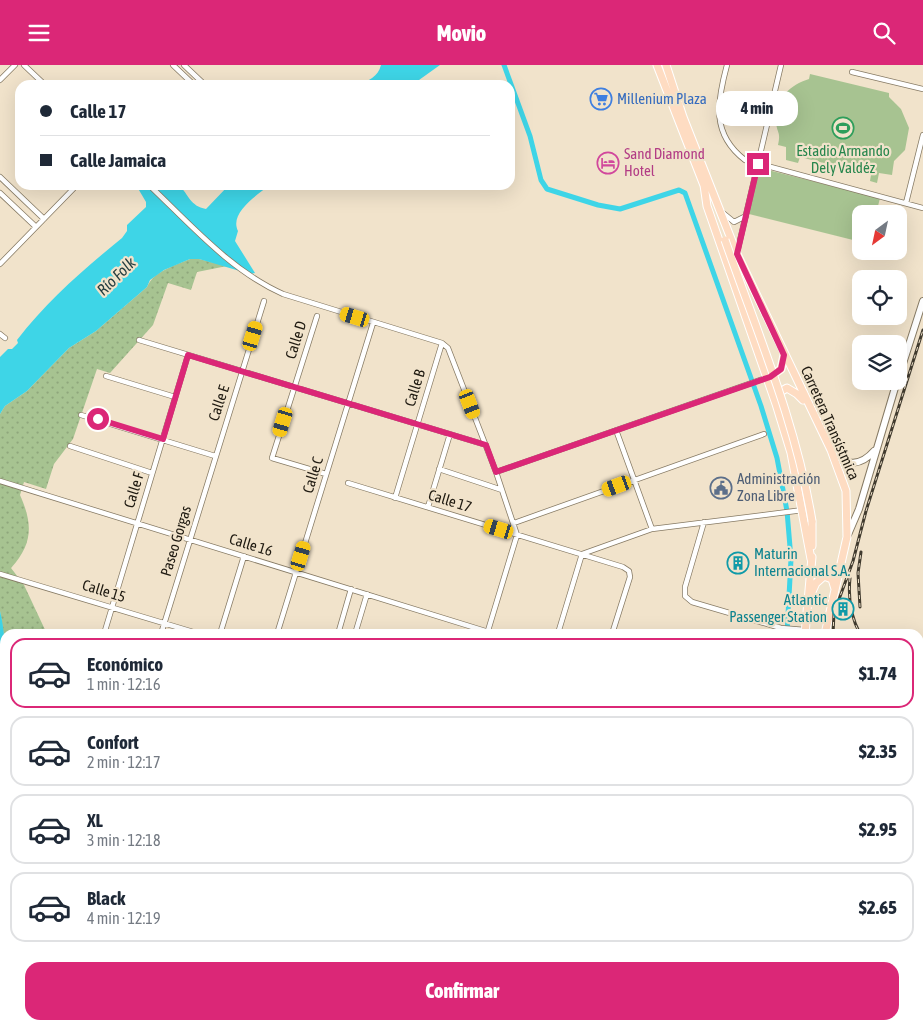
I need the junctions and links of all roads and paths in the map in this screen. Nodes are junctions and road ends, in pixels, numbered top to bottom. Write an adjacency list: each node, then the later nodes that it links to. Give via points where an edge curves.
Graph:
1 (15, 65): 11 (street)
2 (24, 65): 12 (street)
3 (173, 65): 10 (street)
4 (657, 65): 19 (main road)
5 (666, 65): 24 (main road, Carretera Transístmica)
6 (727, 65): 17 (street, via 718,97 721,128 734,151 745,160)
7 (781, 65): 17 (street)
8 (189, 66): 10 (street); 14 (street)
9 (852, 71): 15 (street)
10 (183, 75): 13 (street)
11 (0, 80)
12 (40, 80)
13 (188, 80)
14 (201, 80)
15 (923, 89)
16 (923, 135): 23 (street)
17 (758, 164): 23 (street); 26 (street)
18 (0, 177): 27 (street)
19 (704, 185): 44 (main road, via 708,206); 82 (main road, bridge, via 785,404 812,521)
20 (71, 190): 27 (street)
21 (154, 190): 34 (street, via 233,263 262,285)
22 (0, 193): 28 (street)
23 (906, 203): 25 (street)
24 (719, 207): 26 (street, via 734,222); 29 (main road, Carretera Transístmica)
25 (923, 208)
26 (746, 216): 29 (street)
27 (44, 219): 28 (street)
28 (36, 227): 30 (street)
29 (737, 254): 41 (main road, Carretera Transístmica)
30 (0, 265)
31 (264, 301): 42 (street, Calle E)
32 (923, 301): 39 (main road)
33 (317, 316): 45 (street, Calle D)
34 (373, 323): 38 (street); 48 (street, Calle C)
35 (0, 334): 36 (street)
36 (5, 338)
37 (139, 340): 40 (street)
38 (442, 343): 52 (street, Calle B); 57 (street, via 451,353)
39 (907, 350)
40 (188, 355): 42 (street); 47 (street, Calle F)
41 (784, 355): 44 (main road, via 781,369); 50 (main road, Carretera Transístmica)
42 (242, 371): 45 (street); 61 (street, Calle E)
43 (106, 376): 47 (street)
44 (766, 378): 49 (main road); 53 (street)
45 (294, 387): 48 (street); 65 (street, Calle D, via 272,458)
46 (894, 390): 59 (main road)
47 (175, 397): 56 (street, Calle F)
48 (348, 403): 52 (street); 65 (street, Calle C)
49 (776, 404): 50 (main road, via 780,392 787,388 798,394); 72 (main road, via 795,470)
50 (808, 406): 60 (main road, Carretera Transístmica)
51 (81, 415): 56 (street)
52 (418, 425): 54 (street); 70 (street, Calle B)
53 (616, 430): 63 (street); 66 (street)
54 (450, 434): 57 (street); 62 (street)
55 (764, 434): 66 (street)
56 (163, 439): 61 (street); 64 (street, Calle F)
57 (486, 445): 63 (street)
58 (70, 446): 64 (street)
59 (876, 448): 60 (main road, via 861,462 850,464); 78 (main road, via 859,509)
60 (831, 451): 78 (main road, Carretera Transístmica, via 846,491)
61 (215, 456): 79 (street, Paseo Gorgas)
62 (439, 469): 69 (street); 71 (street)
63 (496, 472): 69 (street)
64 (152, 473): 74 (street, Calle F)
65 (326, 474): 83 (street, Calle C)
66 (634, 480): 75 (street); 76 (street)
67 (0, 481): 74 (street, Calle 16)
68 (348, 483): 70 (street, Calle 17)
69 (502, 489): 75 (street)
70 (396, 498): 71 (street, Calle 17)
71 (428, 507): 77 (street, Calle 17)
72 (799, 511): 73 (street); 82 (main road)
73 (704, 522): 76 (street); 102 (street, via 685,596)
74 (137, 523): 79 (street, Calle 16); 89 (street, Calle F)
75 (514, 523): 77 (street)
76 (652, 529): 80 (street)
77 (517, 535): 80 (street, Calle 17); 99 (street)
78 (847, 537): 86 (main road, Carretera Transístmica)
79 (190, 540): 81 (street, Calle 16); 90 (street, Paseo Gorgas)
80 (582, 554): 100 (street); 101 (street, Calle 17, via 629,571 630,577)
81 (244, 556): 83 (street, Calle 16); 94 (street)
82 (812, 559): 88 (main road)
83 (296, 572): 85 (street, Calle 16); 95 (street, Calle C)
84 (0, 574): 89 (street, Calle 15)
85 (351, 589): 87 (street, Calle 16); 96 (street)
86 (835, 589): 88 (main road, via 830,578 822,577); 104 (main road, Carretera Transístmica)
87 (367, 594): 97 (street); 98 (street, Calle 16)
88 (808, 601): 103 (main road)
89 (112, 607): 90 (street, Calle 15); 91 (street, Calle F)
90 (164, 623): 92 (street, Paseo Gorgas); 93 (street, Calle 15)
91 (105, 629)
92 (162, 629)
93 (184, 629)
94 (222, 629)
95 (279, 629)
96 (339, 629)
97 (357, 629)
98 (475, 629)
99 (488, 629)
100 (559, 629)
101 (614, 629)
102 (781, 629)
103 (805, 629)
104 (826, 629)

